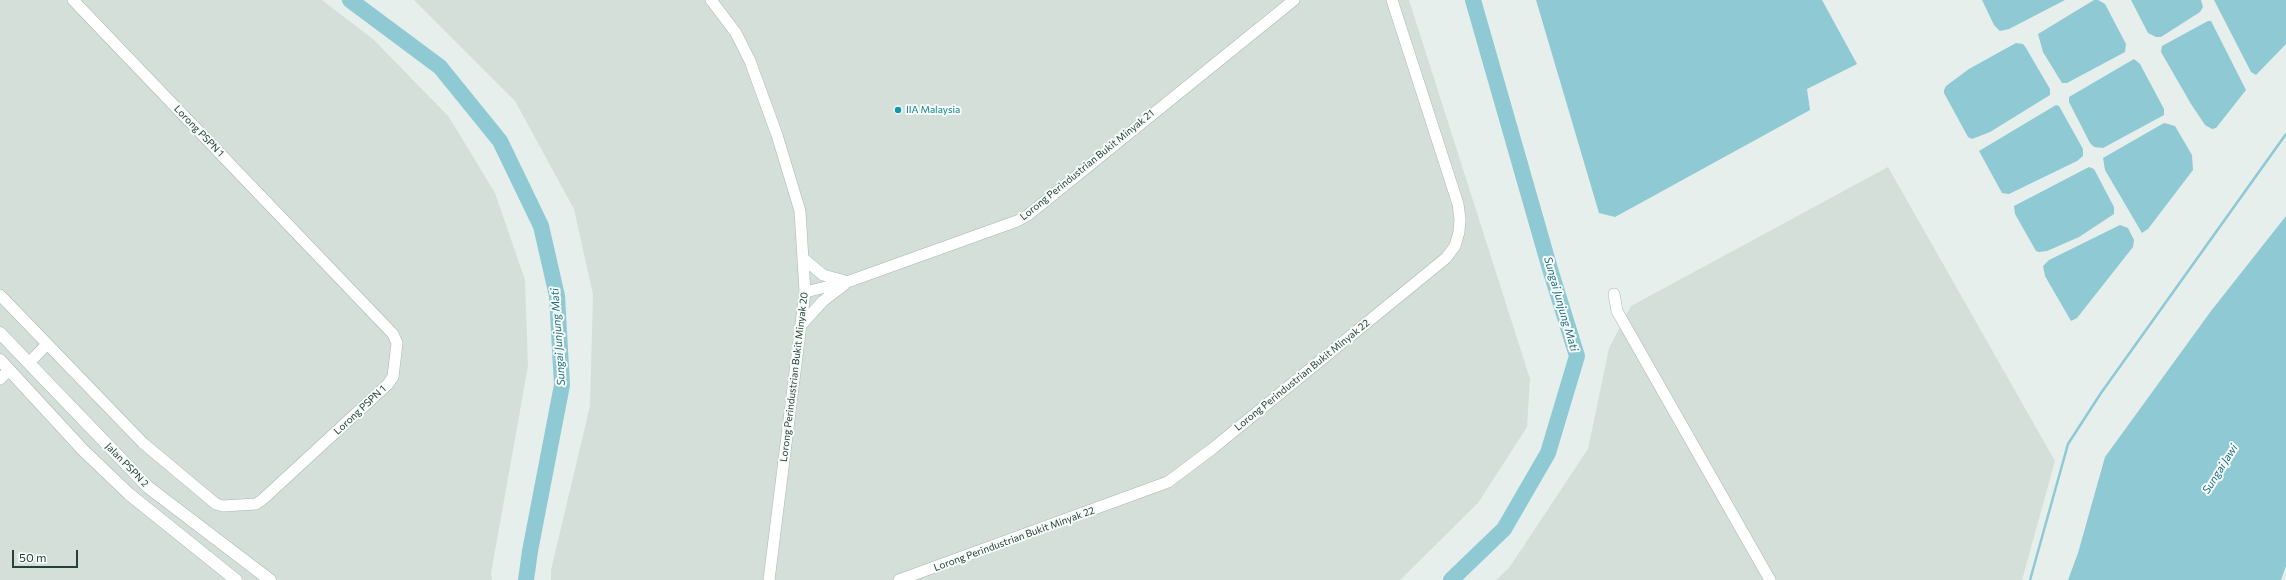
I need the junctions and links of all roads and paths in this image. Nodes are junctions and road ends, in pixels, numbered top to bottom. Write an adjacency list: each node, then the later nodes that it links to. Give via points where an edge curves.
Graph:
1 (73, 0): 12 (street, Lorong PSPN 1, via 393,334 397,343 393,377 388,384 262,500 256,504 223,506 216,504 143,443)
2 (711, 0): 5 (street, Lorong Perindustrian Bukit Minyak 20, via 736,33 762,90 800,211)
3 (1294, 0): 6 (street, Lorong Perindustrian Bukit Minyak 21, via 1028,215)
4 (1392, 0): 22 (street, Lorong Perindustrian Bukit Minyak 22, via 1458,204 1459,232 1455,246 1446,258 1212,450 1168,482)
5 (804, 259): 6 (street, via 824,275); 7 (street, Lorong Perindustrian Bukit Minyak 20)
6 (847, 282): 7 (street, Lorong Perindustrian Bukit Minyak 21); 10 (street, via 823,301)
7 (805, 292): 10 (street, Lorong Perindustrian Bukit Minyak 20)
8 (1614, 294): 23 (street, via 1617,311)
9 (0, 295): 12 (street, Lorong PSPN 1)
10 (802, 324): 17 (street, Lorong Perindustrian Bukit Minyak 20)
11 (0, 333): 14 (street, Jalan PSPN 2)
12 (48, 344): 14 (street)
13 (0, 360): 15 (street, Jalan PSPN 2)
14 (29, 363): 19 (street, Jalan PSPN 2, via 148,487)
15 (9, 370): 16 (street); 18 (street, Jalan PSPN 2, via 83,450 129,494)
16 (0, 379)
17 (771, 568): 20 (street, Lorong Perindustrian Bukit Minyak 20); 21 (street)
18 (236, 580)
19 (270, 580)
20 (770, 580)
21 (777, 580)
22 (899, 580)
23 (1770, 580)

